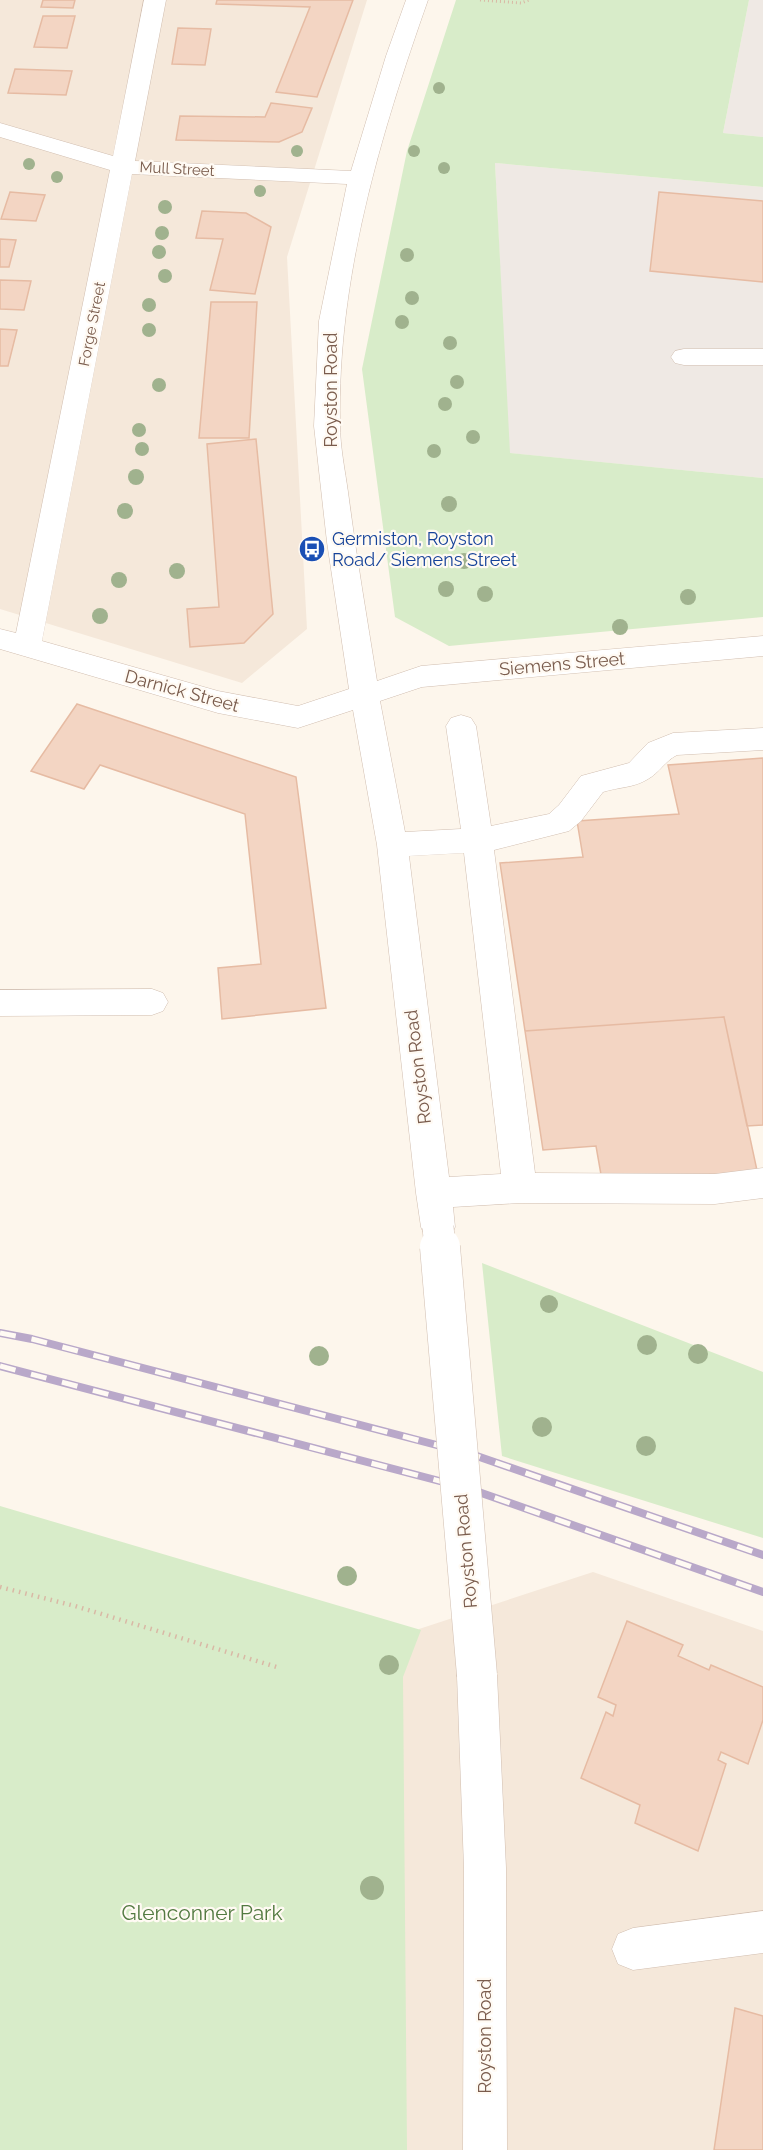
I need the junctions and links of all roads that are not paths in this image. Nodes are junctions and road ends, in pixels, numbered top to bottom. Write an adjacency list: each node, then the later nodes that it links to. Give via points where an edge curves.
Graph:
1 (155, 0): 4 (street, Forge Street)
2 (417, 0): 5 (street, Royston Road)
3 (0, 130): 4 (street, Mull Street)
4 (124, 166): 5 (street, Mull Street); 8 (street, Forge Street)
5 (360, 178): 10 (street, Royston Road, via 331,321 327,426)
6 (684, 357): 7 (street)
7 (763, 357)
8 (13, 644): 10 (street, Darnick Street, via 218,702 298,717)
9 (763, 646): 10 (street, Siemens Street, via 421,677)
10 (365, 697): 14 (street, Royston Road)
11 (461, 726): 13 (street)
12 (763, 739): 13 (street, via 672,744 657,751 639,771 592,784 558,823)
13 (478, 840): 14 (street); 18 (street)
14 (392, 844): 19 (street, Royston Road)
15 (152, 1002): 16 (street)
16 (0, 1003)
17 (763, 1184): 18 (street, via 702,1190)
18 (520, 1188): 19 (street)
19 (435, 1210): 22 (street, Royston Road, bridge, via 477,1675 485,1868)
20 (763, 1932): 21 (street)
21 (633, 1949)
22 (485, 2150)

